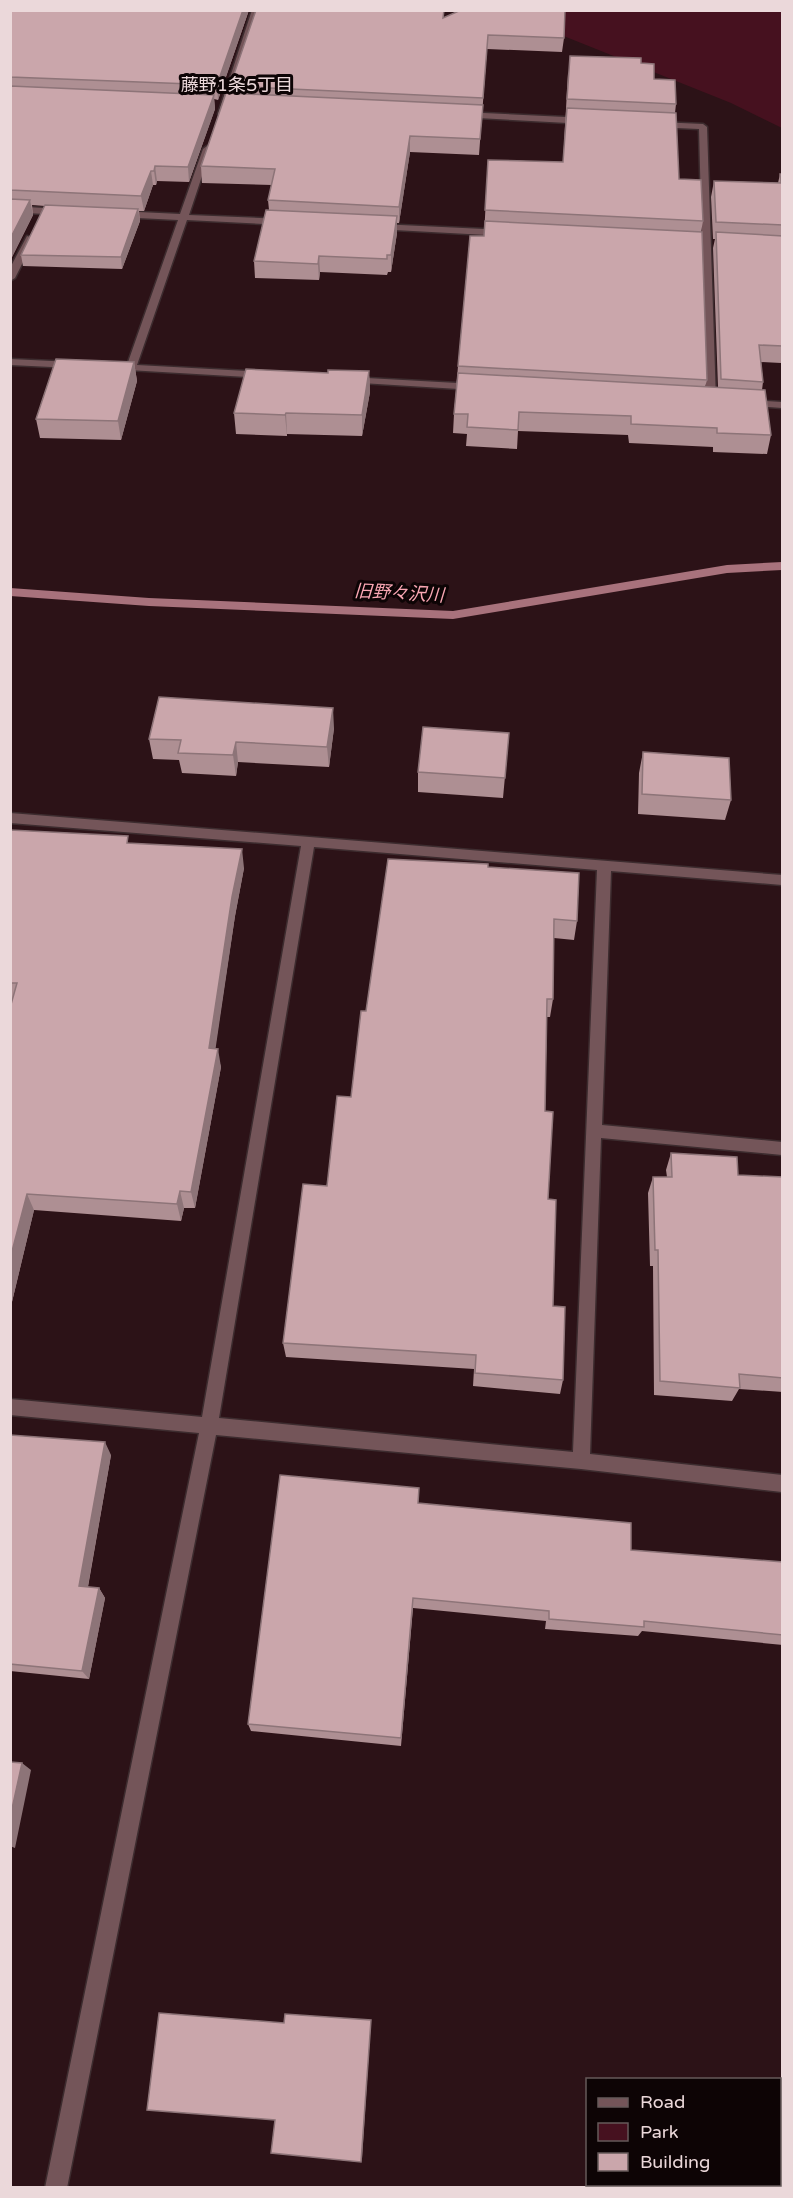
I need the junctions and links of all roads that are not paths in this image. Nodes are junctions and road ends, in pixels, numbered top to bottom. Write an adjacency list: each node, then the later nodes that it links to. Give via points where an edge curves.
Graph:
1 (256, 10): 3 (street)
2 (212, 104): 3 (street)
3 (224, 104): 4 (street); 8 (street)
4 (236, 105)
5 (451, 115): 6 (street)
6 (595, 122)
7 (643, 124): 21 (street, via 703,127)
8 (215, 127)
9 (211, 138): 14 (street)
10 (10, 209): 11 (street)
11 (43, 211): 12 (street); 15 (street)
12 (66, 212)
13 (113, 214): 14 (street)
14 (183, 216): 16 (street); 27 (street)
15 (38, 221)
16 (290, 222)
17 (374, 226): 19 (street)
18 (34, 230): 23 (street)
19 (517, 234)
20 (696, 243): 21 (street)
21 (708, 243): 22 (street); 32 (street)
22 (718, 244)
23 (10, 278)
24 (10, 362): 25 (street)
25 (87, 366)
26 (109, 367): 27 (street)
27 (131, 368): 28 (street)
28 (273, 376)
29 (332, 379): 30 (street)
30 (486, 388)
31 (699, 400): 32 (street)
32 (711, 401): 33 (street)
33 (723, 401)
34 (735, 402): 35 (street)
35 (783, 405)
36 (10, 818): 37 (street)
37 (308, 843): 38 (street); 43 (street)
38 (604, 867): 39 (street); 40 (street)
39 (783, 880)
40 (594, 1131): 41 (street); 44 (street)
41 (783, 1149)
42 (10, 1407): 43 (street)
43 (209, 1426): 44 (street); 46 (street)
44 (581, 1461): 45 (street)
45 (783, 1484)
46 (56, 2187)

